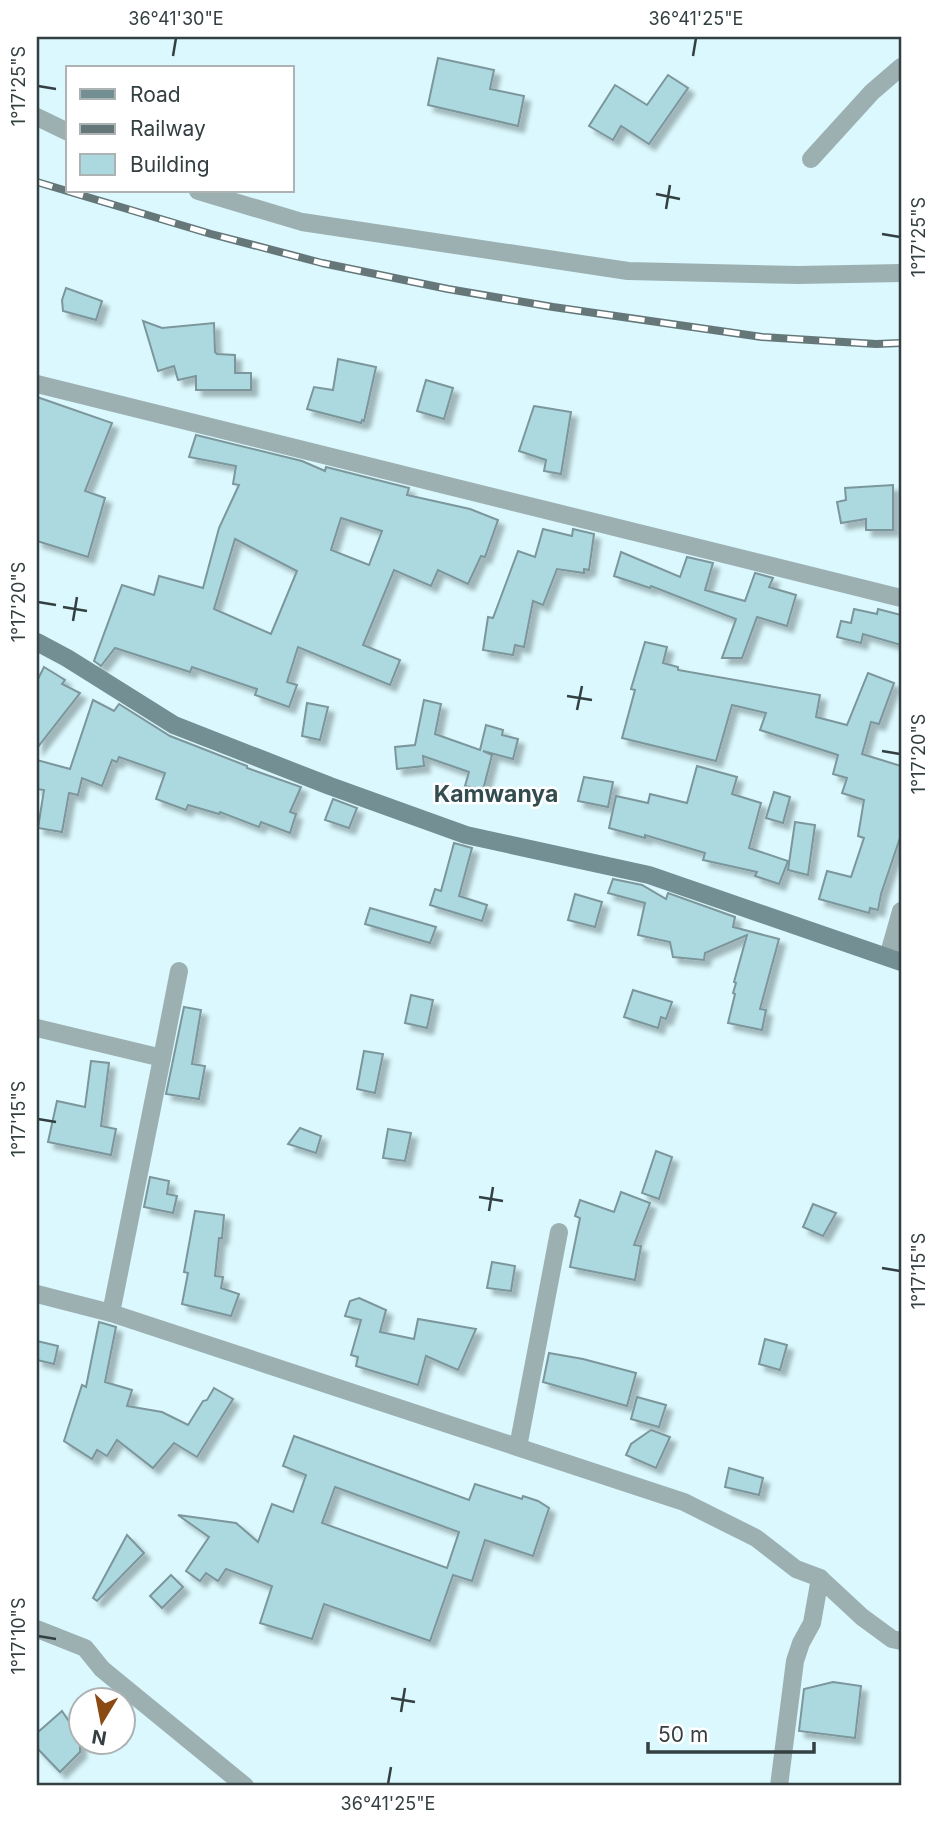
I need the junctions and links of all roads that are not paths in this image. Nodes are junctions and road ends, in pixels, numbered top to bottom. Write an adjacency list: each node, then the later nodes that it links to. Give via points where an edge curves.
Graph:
1 (901, 66): 4 (street)
2 (37, 117): 3 (street)
3 (66, 131)
4 (811, 159)
5 (201, 192): 6 (street, via 302,222 628,271)
6 (901, 273)
7 (37, 384): 8 (street)
8 (901, 598)
9 (37, 642): 11 (main road, via 174,725 330,786 466,835 649,875)
10 (901, 911): 11 (street)
11 (895, 960)
12 (179, 971): 14 (street)
13 (37, 1028): 14 (street)
14 (162, 1058): 17 (street)
15 (559, 1232): 18 (street)
16 (37, 1294): 17 (street)
17 (111, 1313): 18 (street)
18 (518, 1447): 19 (street, via 684,1502 756,1538 796,1569)
19 (820, 1578): 21 (street, via 862,1617); 23 (street, via 812,1623 795,1661)
20 (37, 1629): 22 (street, via 85,1648 102,1669)
21 (901, 1641)
22 (245, 1786)
23 (779, 1786)

